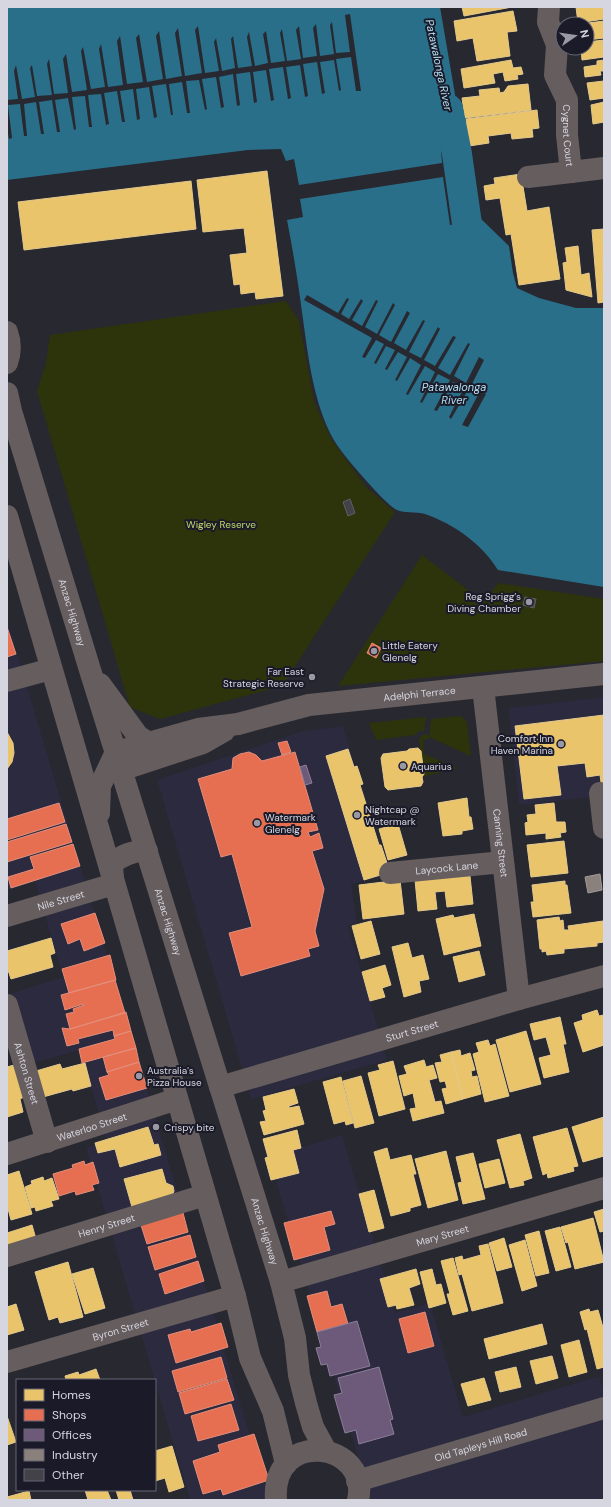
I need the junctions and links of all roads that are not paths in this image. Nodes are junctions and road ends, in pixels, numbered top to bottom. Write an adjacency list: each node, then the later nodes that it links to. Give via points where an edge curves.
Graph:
1 (548, 7): 3 (street, Cygnet Court, via 548,22 557,45 555,75 567,100)
2 (604, 168): 3 (street, Cygnet Court)
3 (571, 172): 4 (street, Cygnet Court)
4 (528, 177)
5 (7, 332): 6 (street, via 11,352)
6 (7, 363)
7 (7, 393): 10 (street, Anzac Highway)
8 (7, 516): 9 (street)
9 (51, 668): 12 (street); 14 (street)
10 (90, 670): 16 (street, via 138,736); 17 (street, Anzac Highway)
11 (604, 674): 13 (street, Adelphi Terrace)
12 (7, 681)
13 (483, 687): 15 (street, Adelphi Terrace, via 309,705); 21 (street, Canning Street)
14 (58, 692): 17 (street, via 71,726 89,752); 23 (street)
15 (238, 724): 16 (street, Adelphi Terrace, via 198,729); 17 (street, Adelphi Terrace, via 203,743)
16 (149, 743): 17 (street, Adelphi Terrace)
17 (115, 763): 20 (street, Anzac Highway); 23 (street, via 100,786 98,828)
18 (600, 793): 19 (street)
19 (604, 828)
20 (146, 851): 23 (street, via 132,853 112,864); 28 (street, Anzac Highway)
21 (503, 862): 22 (street, Laycock Lane); 26 (street, Canning Street)
22 (390, 873)
23 (113, 880): 24 (street, Nile Street); 29 (street)
24 (7, 916)
25 (604, 976): 26 (street, Sturt Street)
26 (519, 999): 28 (street, Sturt Street)
27 (7, 1005): 30 (street, Ashton Street)
28 (220, 1087): 35 (street, Anzac Highway)
29 (177, 1100): 30 (street, Waterloo Street); 33 (street)
30 (47, 1142): 31 (street, Waterloo Street)
31 (7, 1154)
32 (604, 1188): 35 (street, Mary Street)
33 (205, 1195): 34 (street, Henry Street); 36 (street)
34 (7, 1256)
35 (281, 1282): 39 (street, Anzac Highway, via 295,1338 299,1375 306,1403 313,1427)
36 (235, 1296): 37 (street, Byron Street); 40 (street, via 250,1358 273,1411)
37 (7, 1362)
38 (604, 1408): 41 (street, Old Tapleys Hill Road)
39 (326, 1451): 40 (street, via 304,1452); 41 (street, via 337,1455 353,1470)
40 (286, 1464): 42 (street, via 278,1476)
41 (358, 1490)
42 (276, 1500)

